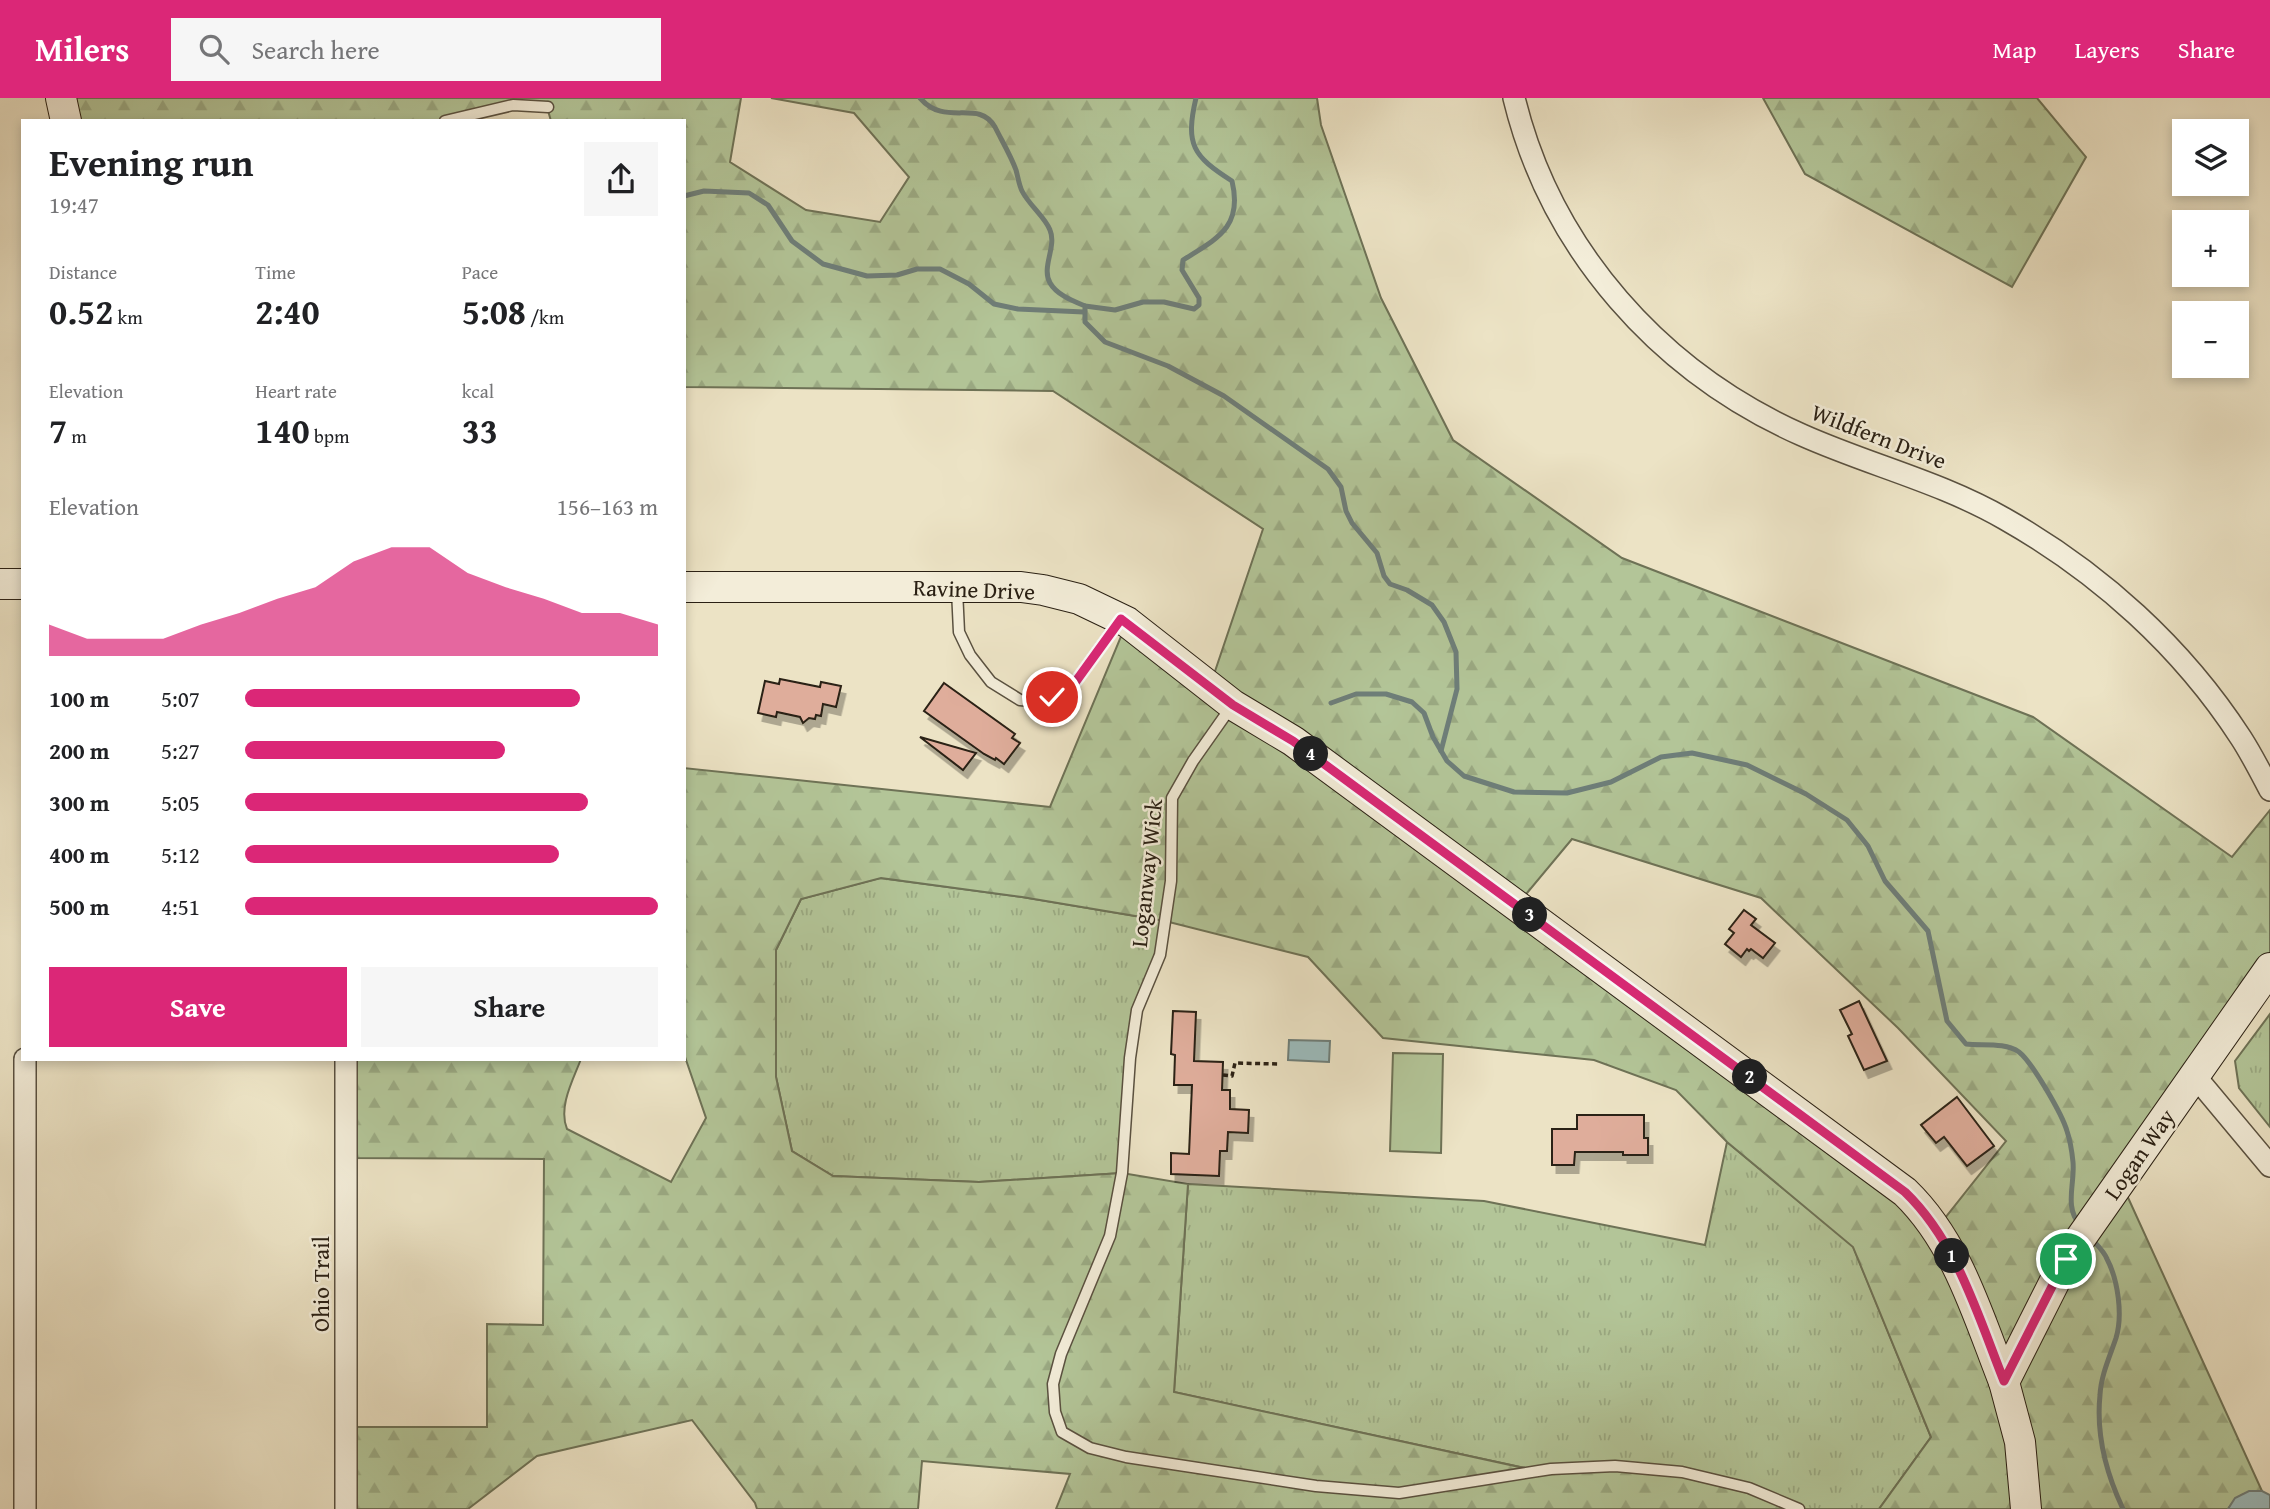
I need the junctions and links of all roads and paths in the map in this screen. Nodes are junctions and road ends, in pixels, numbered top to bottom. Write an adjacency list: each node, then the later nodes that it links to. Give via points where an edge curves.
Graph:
1 (61, 98): 4 (street)
2 (1517, 99): 12 (street, Wildfern Drive, via 1521,126 1542,181 1570,236 1604,284 1667,350 1770,420 1951,491 2057,550 2108,588 2193,673 2242,740)
3 (548, 107): 5 (lane, via 513,106)
4 (66, 119)
5 (454, 119)
6 (0, 584): 7 (street)
7 (21, 584)
8 (686, 587): 9 (street, Ravine Drive)
9 (957, 587): 10 (street, Ravine Drive, via 1043,590 1079,599); 10 (lane, via 959,632 970,655 991,682 1020,700 1042,702 1074,684)
10 (1121, 619): 11 (street, Ravine Drive)
11 (1233, 705): 20 (street, Ravine Drive, via 1293,741 1905,1192 1945,1242); 23 (lane, Loganway Wick, via 1172,798 1171,881 1160,955 1137,1010 1122,1173 1110,1236 1053,1384 1062,1432 1090,1448 1126,1457 1316,1486 1399,1493 1551,1469 1615,1466 1682,1472 1749,1488)
12 (2270, 790)
13 (2270, 968): 18 (street, Logan Way)
14 (25, 1061): 21 (street)
15 (346, 1061): 22 (street, Ohio Trail)
16 (1278, 1064): 17 (path, via 1235,1063 1232,1076)
17 (1223, 1075)
18 (2194, 1075): 19 (street); 20 (street, Logan Way, via 2066,1259)
19 (2270, 1166)
20 (2004, 1381): 24 (street, via 2020,1442)
21 (25, 1509)
22 (346, 1509)
23 (1798, 1509)
24 (2026, 1509)

